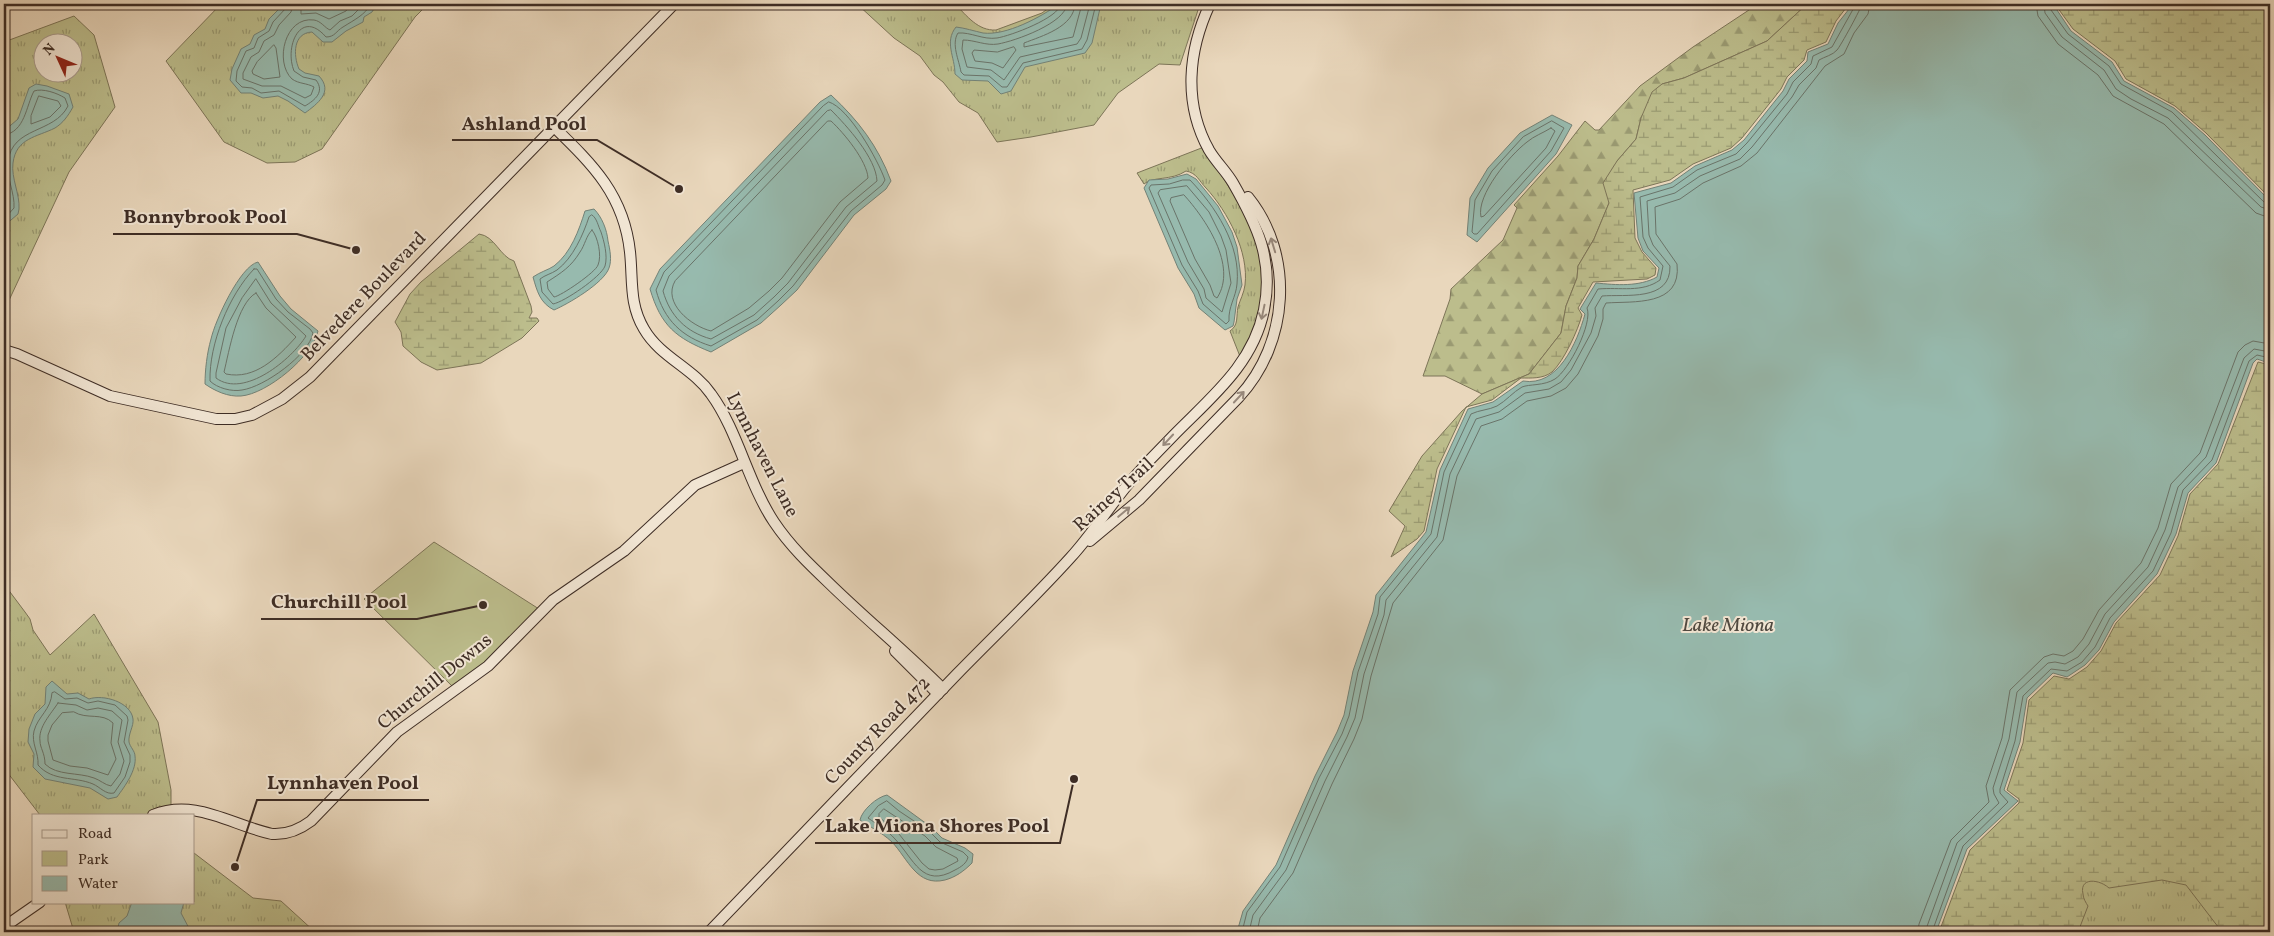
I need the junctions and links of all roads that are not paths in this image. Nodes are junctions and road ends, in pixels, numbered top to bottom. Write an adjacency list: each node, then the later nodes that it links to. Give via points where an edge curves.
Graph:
1 (674, 4): 3 (street, Belvedere Boulevard)
2 (1210, 4): 4 (street, Rainey Trail, via 1192,56 1192,99 1205,143)
3 (554, 127): 5 (street, Belvedere Boulevard, via 310,377 282,399 252,415 216,419 127,401); 6 (street, Lynnhaven Lane, via 596,170 617,202 628,238 633,302 645,331 661,350 710,392)
4 (1233, 184): 7 (street, Rainey Trail, one-way to 7, via 1252,215 1265,257 1266,295 1255,337 1246,357 1230,378 1130,483); 7 (street, Rainey Trail, one-way to 4, via 1139,500 1239,397 1252,382 1268,349 1279,310 1278,266 1272,241 1260,214 1250,198)
5 (4, 350)
6 (744, 463): 8 (street, Lynnhaven Lane, via 760,500 783,535 882,634 900,657); 9 (street, Churchill Downs, via 695,485 624,551 553,600 488,666 397,732 311,821 298,830 272,834 190,809 172,809)
7 (1074, 554): 8 (street, County Road 472)
8 (940, 691): 12 (street, County Road 472)
9 (156, 814)
10 (37, 904): 11 (street)
11 (4, 927)
12 (709, 932)

